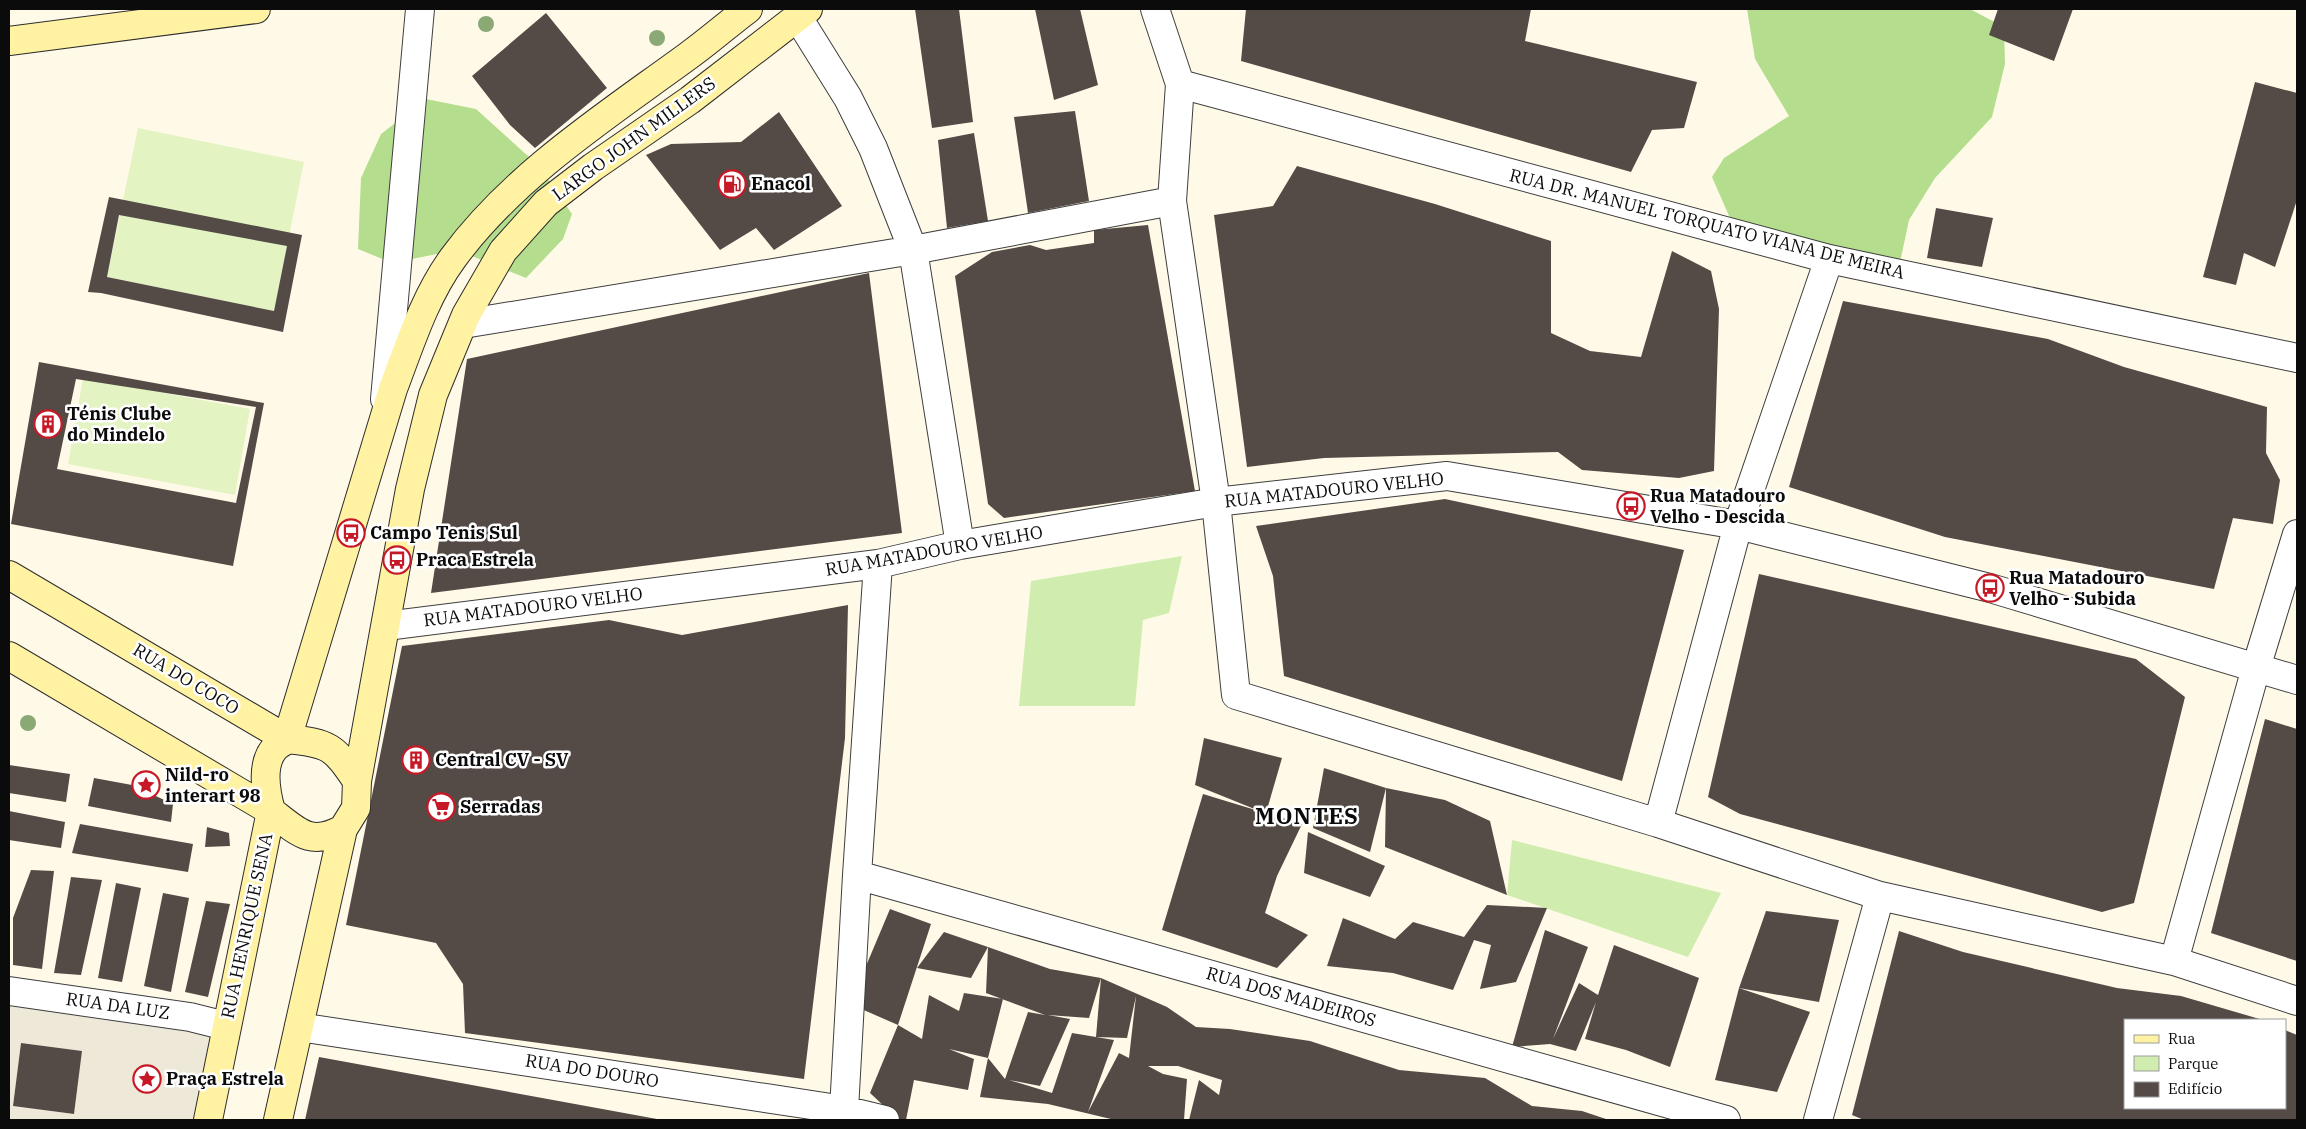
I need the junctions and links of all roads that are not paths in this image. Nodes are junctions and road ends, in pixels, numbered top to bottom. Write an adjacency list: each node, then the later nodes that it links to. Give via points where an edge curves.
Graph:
1 (256, 9): 6 (main road)
2 (420, 9): 13 (street)
3 (748, 9): 13 (main road, LARGO JOHN MILLERS, via 586,131 508,195 476,230 452,259 433,290 414,333)
4 (1155, 9): 7 (street)
5 (802, 13): 9 (street, via 873,148); 11 (main road, LARGO JOHN MILLERS, via 690,100 546,203 503,251)
6 (9, 41)
7 (1180, 84): 8 (street); 10 (street, RUA DR. MANUEL TORQUATO VIANA DE MEIRA)
8 (1172, 201): 9 (street); 14 (street)
9 (913, 250): 11 (street); 17 (street)
10 (1829, 259): 12 (street, RUA DR. MANUEL TORQUATO VIANA DE MEIRA); 15 (street)
11 (463, 324): 20 (main road, LARGO JOHN MILLERS, via 433,395 410,489)
12 (2297, 358)
13 (383, 426): 24 (main road, LARGO JOHN MILLERS)
14 (1216, 502): 15 (street, RUA MATADOURO VELHO, via 1447,476); 17 (street, RUA MATADOURO VELHO); 27 (street, via 1236,695)
15 (1738, 525): 22 (street, RUA MATADOURO VELHO, via 1990,588); 27 (street)
16 (2297, 534): 22 (street)
17 (960, 545): 18 (street, RUA MATADOURO VELHO)
18 (878, 564): 20 (street, RUA MATADOURO VELHO); 29 (street)
19 (9, 574): 24 (main road, RUA DO COCO)
20 (386, 626): 25 (main road, LARGO JOHN MILLERS)
21 (9, 656): 26 (main road)
22 (2256, 668): 23 (street, RUA MATADOURO VELHO); 31 (street)
23 (2297, 680)
24 (287, 739): 25 (main road, RUA DO COCO, via 312,741 338,752); 26 (main road, RUA HENRIQUE SENA, via 274,749 269,765 265,786)
25 (357, 781): 28 (main road, via 356,808)
26 (271, 811): 28 (main road, via 312,838 329,836); 34 (main road, RUA HENRIQUE SENA)
27 (1658, 822): 30 (street)
28 (343, 829): 35 (main road)
29 (857, 875): 36 (street); 40 (street, RUA DOS MADEIROS)
30 (1880, 896): 31 (street); 41 (street)
31 (2174, 961): 33 (street)
32 (9, 991): 34 (street, RUA DA LUZ, via 190,1017)
33 (2297, 1001)
34 (226, 1026): 37 (main road, RUA HENRIQUE SENA)
35 (298, 1027): 36 (street, RUA DO DOURO); 38 (main road)
36 (844, 1110): 39 (street, RUA DO DOURO)
37 (208, 1120)
38 (278, 1120)
39 (885, 1120)
40 (1726, 1120)
41 (1818, 1120)

